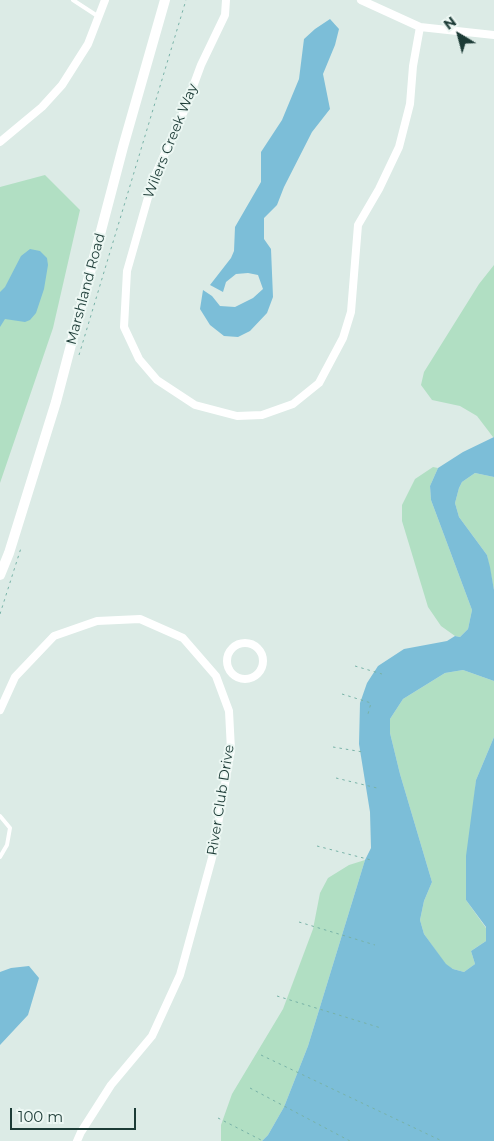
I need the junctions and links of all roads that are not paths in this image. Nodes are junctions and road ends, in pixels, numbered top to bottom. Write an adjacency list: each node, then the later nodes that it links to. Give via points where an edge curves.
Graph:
1 (73, 0): 6 (lane)
2 (106, 0): 6 (street)
3 (165, 0): 10 (street, Marshland Road, via 56,402)
4 (226, 0): 7 (street, Wilers Creek Way, via 225,15 153,180 127,271 124,327 140,359 157,380 196,405 237,416 262,415 293,404 319,382 343,338 351,312 358,225 399,147 410,104)
5 (361, 0): 7 (street)
6 (99, 17): 9 (street, via 88,44 62,85 42,107)
7 (420, 27): 8 (street)
8 (494, 35)
9 (0, 142)
10 (0, 575)
11 (228, 669): 11 (street, via 236,677 248,679 257,674 263,658 259,648 248,643 235,645 227,656); 12 (street)
12 (216, 676): 13 (street, River Club Drive, via 183,638 140,619 97,621 54,636 15,677); 16 (street, River Club Drive, via 229,711 231,750 212,858 180,974 152,1036 111,1085)
13 (0, 710)
14 (0, 816): 15 (lane, via 10,828)
15 (0, 857)
16 (77, 1141)

